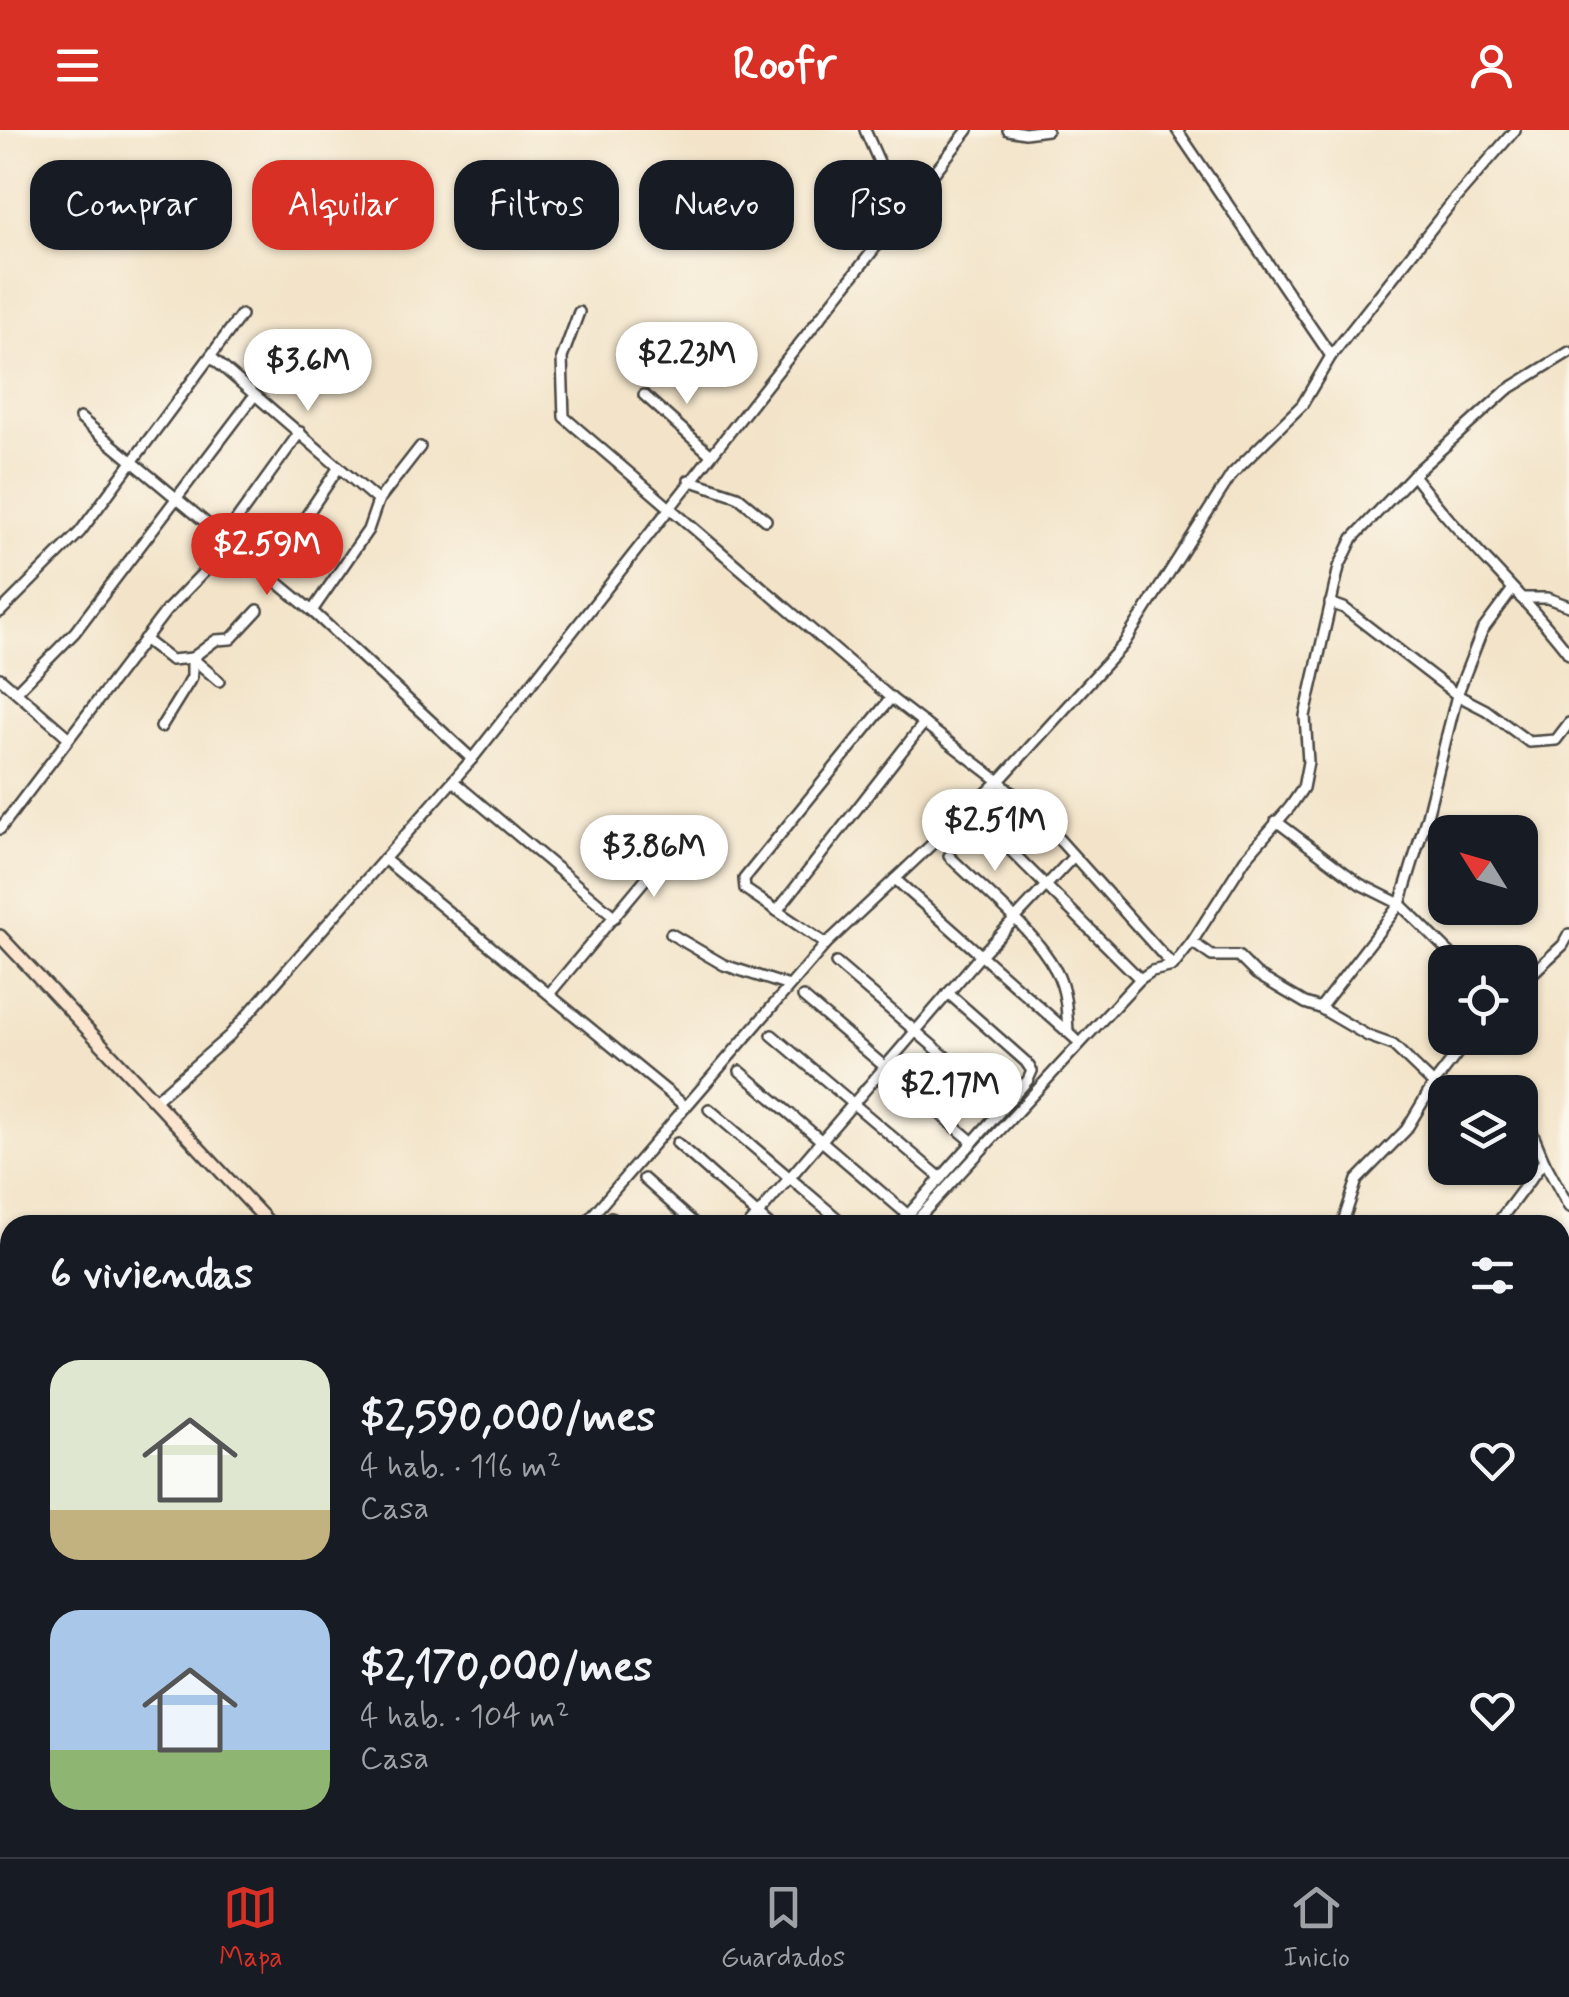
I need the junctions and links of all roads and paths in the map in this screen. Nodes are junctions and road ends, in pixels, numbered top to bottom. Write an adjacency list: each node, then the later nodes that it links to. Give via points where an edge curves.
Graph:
1 (865, 130): 7 (street)
2 (968, 130): 8 (street)
3 (1008, 130): 4 (street)
4 (1047, 130)
5 (1178, 130): 13 (street)
6 (1515, 130): 13 (street)
7 (878, 160)
8 (942, 163)
9 (872, 250): 20 (street)
10 (578, 312): 27 (street, via 562,358 564,418)
11 (241, 315): 14 (street)
12 (1569, 352): 23 (street, via 1507,390)
13 (1331, 356): 52 (street, via 1302,405 1232,474 1123,645)
14 (212, 357): 16 (street); 21 (street)
15 (644, 395): 20 (street)
16 (254, 396): 18 (street); 25 (street)
17 (80, 418): 21 (street)
18 (300, 432): 22 (street); 29 (street)
19 (420, 447): 26 (street)
20 (710, 454): 24 (street)
21 (133, 461): 25 (street); 37 (street, via 80,532)
22 (339, 467): 26 (street); 30 (street)
23 (1413, 474): 31 (street); 33 (street, via 1353,538)
24 (689, 480): 27 (street); 28 (street, via 746,501)
25 (179, 497): 29 (street); 43 (street, via 75,632)
26 (378, 501): 36 (street, via 368,530)
27 (667, 508): 45 (street); 50 (street)
28 (766, 520)
29 (229, 539): 30 (street); 38 (street)
30 (268, 573): 36 (street)
31 (1513, 589): 32 (street); 44 (street, via 1482,631)
32 (1521, 598): 34 (street); 39 (street)
33 (1330, 602): 44 (street); 53 (street, via 1305,716 1302,788)
34 (1569, 606)
35 (258, 610): 40 (street, via 231,638 216,640)
36 (312, 611): 50 (street)
37 (0, 612)
38 (144, 639): 40 (street, via 172,660); 49 (street)
39 (1569, 654)
40 (192, 658): 42 (street); 48 (street, via 192,678)
41 (0, 678): 43 (street)
42 (218, 681)
43 (16, 690): 49 (street)
44 (1456, 695): 46 (street, via 1529,742 1556,740); 62 (street)
45 (891, 698): 47 (street); 63 (street, via 744,878 746,889)
46 (1569, 723)
47 (924, 724): 52 (street); 63 (street)
48 (161, 727)
49 (69, 738): 55 (street)
50 (472, 759): 51 (street)
51 (453, 781): 59 (street); 64 (street)
52 (999, 781): 57 (street); 60 (street)
53 (1276, 821): 62 (street, via 1360,884); 69 (street)
54 (982, 822): 61 (street)
55 (0, 829)
56 (948, 856): 65 (street)
57 (1073, 857): 61 (street); 74 (street)
58 (663, 858): 64 (street)
59 (384, 860): 78 (street); 92 (street, via 229,1036)
60 (895, 879): 70 (street); 72 (street)
61 (1046, 886): 65 (street); 76 (street)
62 (1400, 904): 71 (street); 81 (street)
63 (777, 911): 70 (street)
64 (615, 917): 78 (street)
65 (1014, 920): 72 (street); 83 (street, via 1056,971)
66 (671, 934): 77 (street, via 724,965)
67 (1569, 934): 75 (street)
68 (0, 936): 92 (main road)
69 (1192, 942): 74 (street); 81 (street, via 1212,956 1238,956 1256,974)
70 (826, 944): 77 (street)
71 (1442, 945)
72 (981, 955): 79 (street); 83 (street)
73 (836, 963): 82 (street)
74 (1173, 966): 76 (street)
75 (1538, 967)
76 (1140, 978): 85 (street)
77 (789, 986): 94 (street)
78 (548, 994): 94 (street)
79 (948, 994): 82 (street); 95 (street, via 1032,1071)
80 (804, 997): 87 (street)
81 (1320, 1008): 90 (street, via 1393,1044)
82 (916, 1031): 87 (street); 95 (street)
83 (1068, 1032): 85 (street)
84 (772, 1034): 93 (street)
85 (1080, 1043): 115 (street)
86 (1456, 1055): 89 (street)
87 (885, 1067): 93 (street); 98 (street)
88 (740, 1071): 97 (street)
89 (1440, 1075)
90 (1428, 1079)
91 (1428, 1093): 116 (street, via 1406,1130 1357,1180)
92 (154, 1100): 108 (main road)
93 (855, 1102): 97 (street); 105 (street)
94 (686, 1106): 109 (street)
95 (1004, 1107): 98 (street)
96 (709, 1109): 103 (street)
97 (822, 1140): 103 (street); 113 (street)
98 (973, 1142): 105 (street)
99 (677, 1143): 111 (street)
100 (1538, 1146): 101 (street)
101 (1544, 1161): 102 (street); 107 (street)
102 (1538, 1169)
103 (790, 1177): 111 (street); 112 (street)
104 (644, 1178): 110 (street)
105 (941, 1178): 114 (street)
106 (1526, 1185): 117 (street)
107 (1569, 1206)
108 (262, 1215)
109 (595, 1215)
110 (685, 1215)
111 (758, 1215)
112 (834, 1215)
113 (904, 1215)
114 (914, 1215)
115 (915, 1215)
116 (1345, 1215)
117 (1504, 1215)

